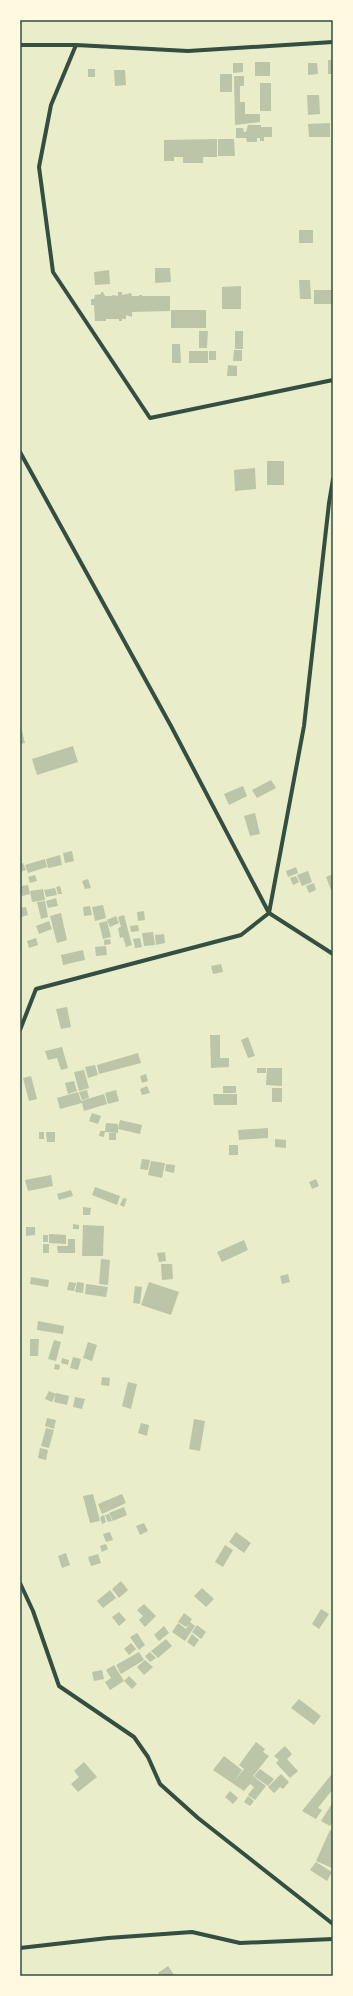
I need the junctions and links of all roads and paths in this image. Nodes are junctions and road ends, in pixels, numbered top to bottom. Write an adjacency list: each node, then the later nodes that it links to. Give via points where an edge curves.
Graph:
1 (333, 42): 3 (street, via 188,51)
2 (20, 45): 3 (street)
3 (76, 45): 4 (street, via 51,105 39,167 53,272 150,418)
4 (333, 380)
5 (20, 452): 7 (street, via 171,726)
6 (333, 479): 7 (street, via 304,726)
7 (269, 913): 8 (street); 9 (street, via 241,935 36,989)
8 (333, 954)
9 (20, 1030)
10 (20, 1584): 11 (street, via 33,1611 59,1686 134,1736 148,1757 160,1784 198,1818)
11 (333, 1924)
12 (333, 1939): 13 (street, via 240,1943 192,1932)
13 (20, 1948)

